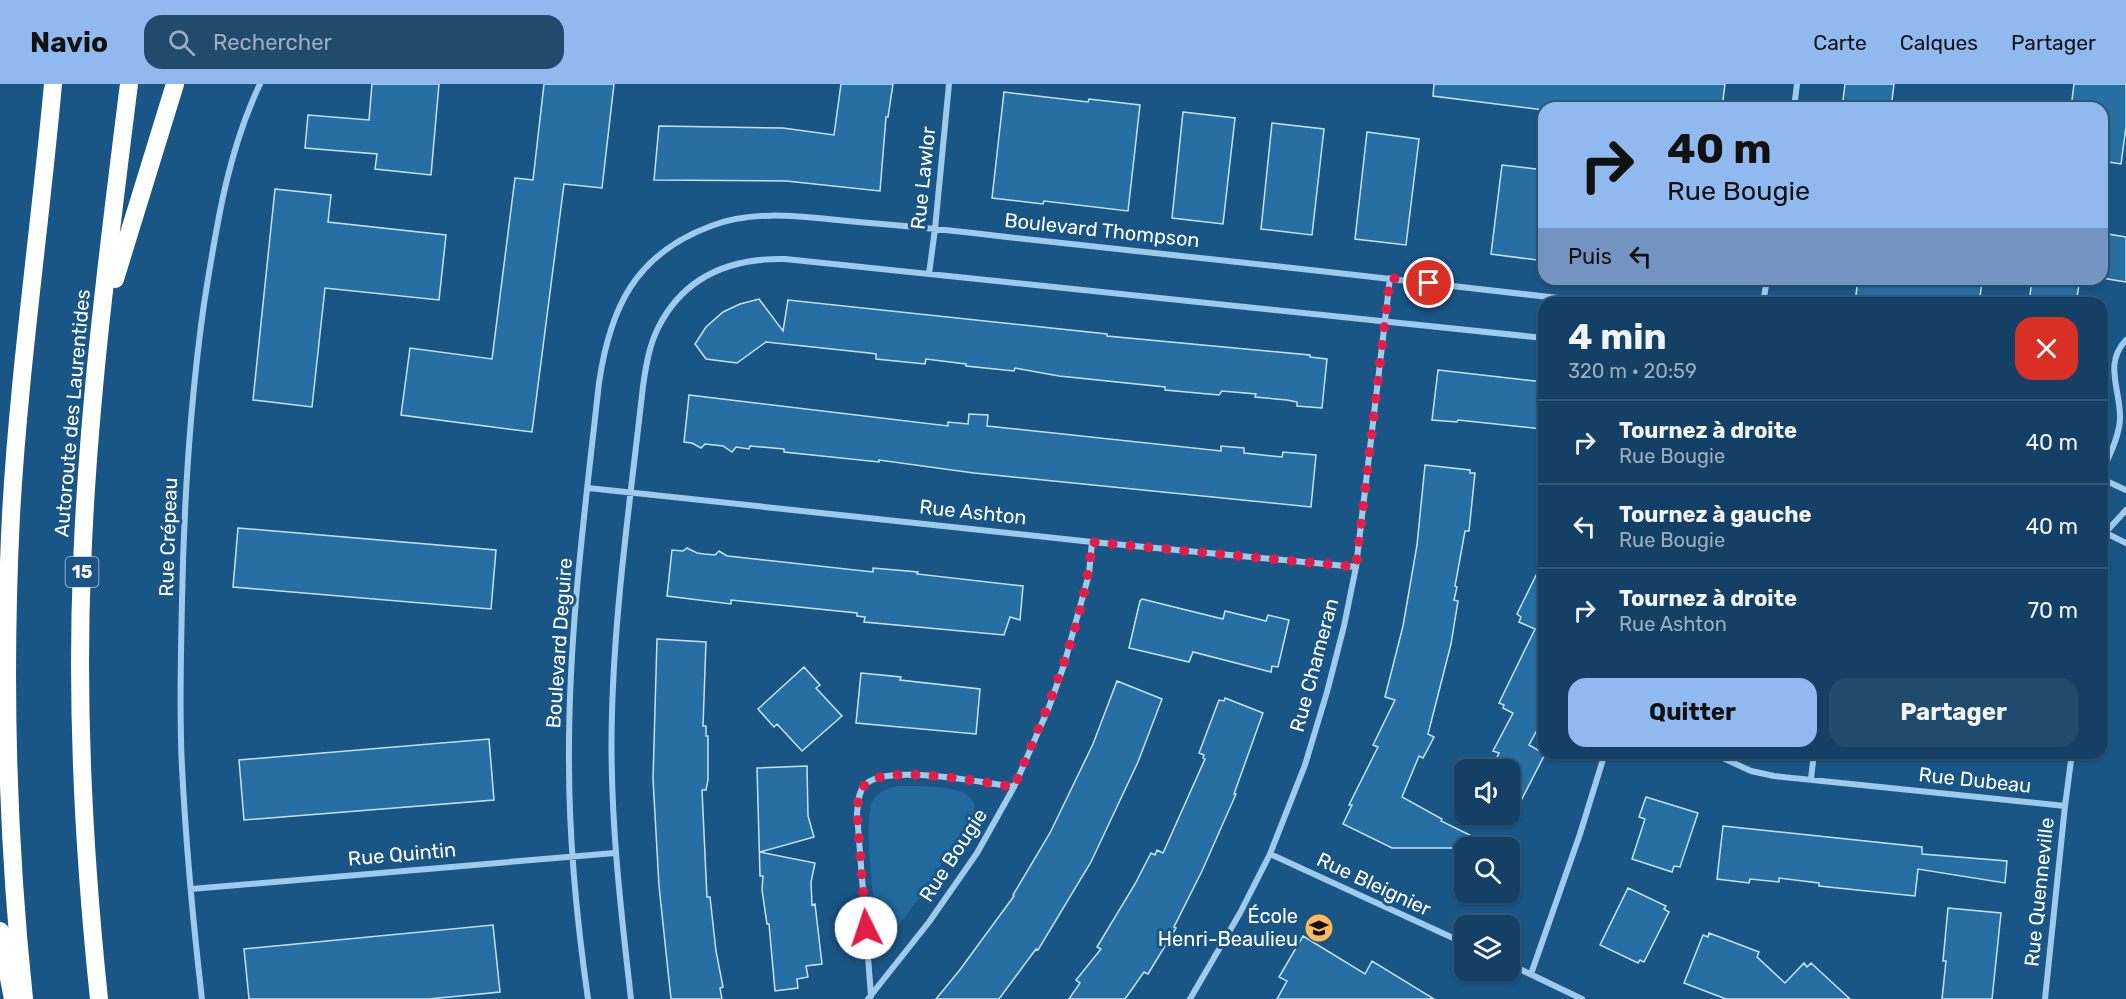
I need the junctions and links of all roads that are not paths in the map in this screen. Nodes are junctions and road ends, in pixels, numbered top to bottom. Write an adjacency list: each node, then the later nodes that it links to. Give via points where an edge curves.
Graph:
1 (53, 84): 45 (highway, via 20,395 8,582 8,783)
2 (129, 84): 14 (highway, Autoroute des Laurentides / 15)
3 (175, 84): 14 (highway)
4 (260, 84): 38 (street, Rue Crépeau, via 235,148 214,239 189,446 181,696)
5 (949, 84): 8 (street, Rue Lawlor)
6 (1797, 84): 7 (street)
7 (1795, 102)
8 (935, 229): 9 (street, Rue Lawlor); 10 (street, Boulevard Thompson); 11 (street, Boulevard Thompson, via 755,215 714,224 675,243 640,274)
9 (929, 274): 13 (street); 21 (street, via 764,258 716,269 696,281 658,327 648,354)
10 (1390, 278): 12 (street, Boulevard Thompson); 13 (street, Rue Chameran)
11 (625, 294): 19 (street, Boulevard Deguire, via 603,352)
12 (1551, 297)
13 (1385, 322): 15 (street); 27 (street, Rue Chameran)
14 (101, 324): 46 (highway, Autoroute des Laurentides / 15, via 85,506 80,670 87,868)
15 (1538, 337)
16 (2126, 340): 17 (street, via 2117,349 2113,367 2120,420)
17 (2108, 458)
18 (2108, 482): 20 (street)
19 (588, 488): 21 (street, Rue Ashton); 37 (street, Boulevard Deguire, via 571,676)
20 (2126, 490)
21 (631, 491): 25 (street, Rue Ashton); 35 (street, via 612,716)
22 (2126, 510): 23 (street)
23 (2108, 527)
24 (2108, 534): 26 (street)
25 (1092, 542): 27 (street, Rue Ashton); 33 (street, Rue Bougie, via 1089,574 1064,665)
26 (2126, 543)
27 (1356, 567): 36 (street, Rue Chameran, via 1327,692 1305,765)
28 (1603, 759): 42 (street)
29 (1725, 759): 32 (street, Rue Dubeau, via 1751,771)
30 (1813, 759): 32 (street)
31 (2071, 759): 34 (street, Rue Quenneville)
32 (1811, 779): 34 (street, Rue Dubeau)
33 (1014, 787): 43 (street, Rue Bougie, via 970,863); 43 (street, Rue Bougie, via 909,774 873,778 864,786 857,813)
34 (2065, 806): 52 (street, Rue Quenneville)
35 (615, 853): 37 (street, Rue Quintin); 49 (street)
36 (1270, 854): 40 (street, Rue Bleignier); 50 (street, Rue Chameran)
37 (573, 855): 38 (street, Rue Quintin); 48 (street, Boulevard Deguire)
38 (190, 889): 47 (street, Rue Crépeau)
39 (0, 931): 44 (highway)
40 (1454, 939)
41 (1520, 969): 42 (street)
42 (1531, 974): 51 (street)
43 (869, 997)
44 (13, 999)
45 (24, 999)
46 (99, 999)
47 (202, 999)
48 (588, 999)
49 (630, 999)
50 (1190, 999)
51 (1582, 999)
52 (2045, 999)

